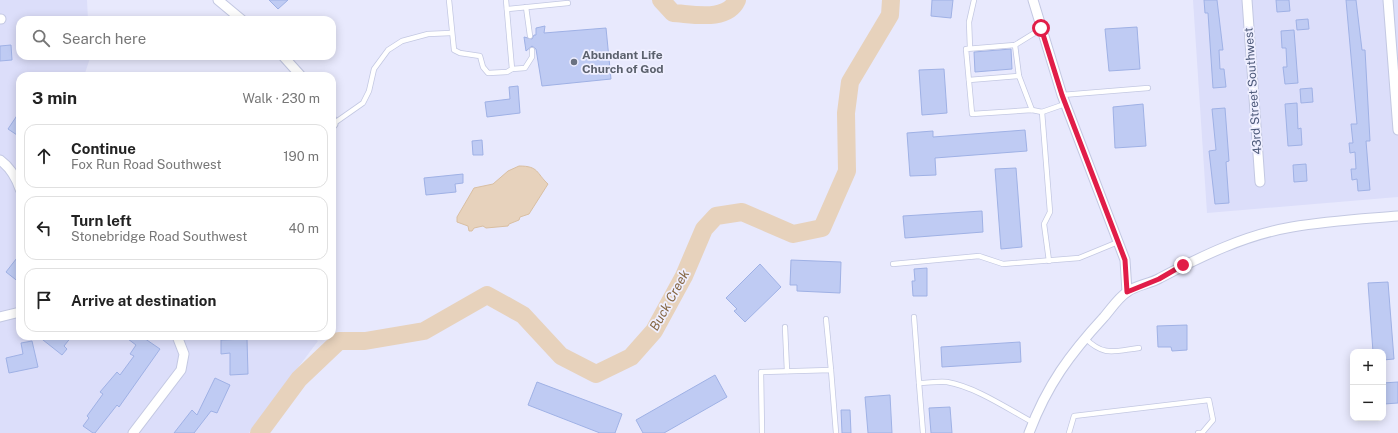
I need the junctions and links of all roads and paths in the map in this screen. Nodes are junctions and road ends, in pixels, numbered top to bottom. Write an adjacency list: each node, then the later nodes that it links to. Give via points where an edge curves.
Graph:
1 (218, 0): 11 (street)
2 (449, 0): 13 (lane)
3 (506, 0): 10 (lane)
4 (974, 0): 16 (lane, via 969,22)
5 (1033, 0): 12 (street)
6 (1246, 0): 32 (street, 43rd Street Southwest)
7 (1388, 0): 29 (street)
8 (568, 3): 9 (lane)
9 (526, 7): 10 (lane); 14 (lane)
10 (507, 9): 19 (lane)
11 (237, 16)
12 (1041, 28): 15 (lane); 24 (street)
13 (451, 33): 19 (lane, via 454,50 480,56 488,73 508,72); 28 (lane, via 428,34 402,41 388,50 374,69 369,91 363,103)
14 (530, 36)
15 (1016, 45): 16 (lane); 21 (lane)
16 (970, 48): 22 (lane, via 966,49)
17 (532, 50): 19 (lane, via 532,57 525,68)
18 (287, 60): 20 (street)
19 (512, 69)
20 (297, 72)
21 (1019, 76): 22 (lane); 26 (lane)
22 (969, 80): 26 (lane, via 972,114)
23 (1148, 88): 24 (lane)
24 (1062, 95): 25 (street)
25 (1065, 104): 27 (lane); 34 (street)
26 (1032, 110): 27 (lane)
27 (1042, 112): 35 (lane, via 1050,212 1044,224)
28 (336, 120)
29 (1398, 130)
30 (0, 160): 31 (street)
31 (16, 178)
32 (1260, 182)
33 (1398, 216): 37 (street, via 1293,226 1270,232 1226,245)
34 (1118, 242): 35 (lane, via 1079,258); 37 (street, via 1125,260)
35 (1048, 261): 36 (lane, via 1003,264 979,256)
36 (893, 264)
37 (1127, 292): 43 (street)
38 (16, 313): 39 (street)
39 (0, 317)
40 (914, 317): 48 (lane)
41 (826, 319): 46 (lane)
42 (785, 327): 47 (lane)
43 (1085, 338): 45 (lane, via 1094,347 1105,352); 49 (street, via 1060,369)
44 (179, 340): 50 (street, via 184,354 181,370)
45 (1139, 348)
46 (831, 370): 47 (lane); 52 (lane)
47 (787, 371): 51 (lane, via 761,372)
48 (919, 383): 49 (lane, via 948,382 980,393); 53 (lane)
49 (1034, 423): 54 (street)
50 (133, 433)
51 (762, 433)
52 (836, 433)
53 (923, 433)
54 (1029, 433)
55 (1068, 433): 56 (lane, via 1074,416 1209,400 1213,420)
56 (1198, 433)

